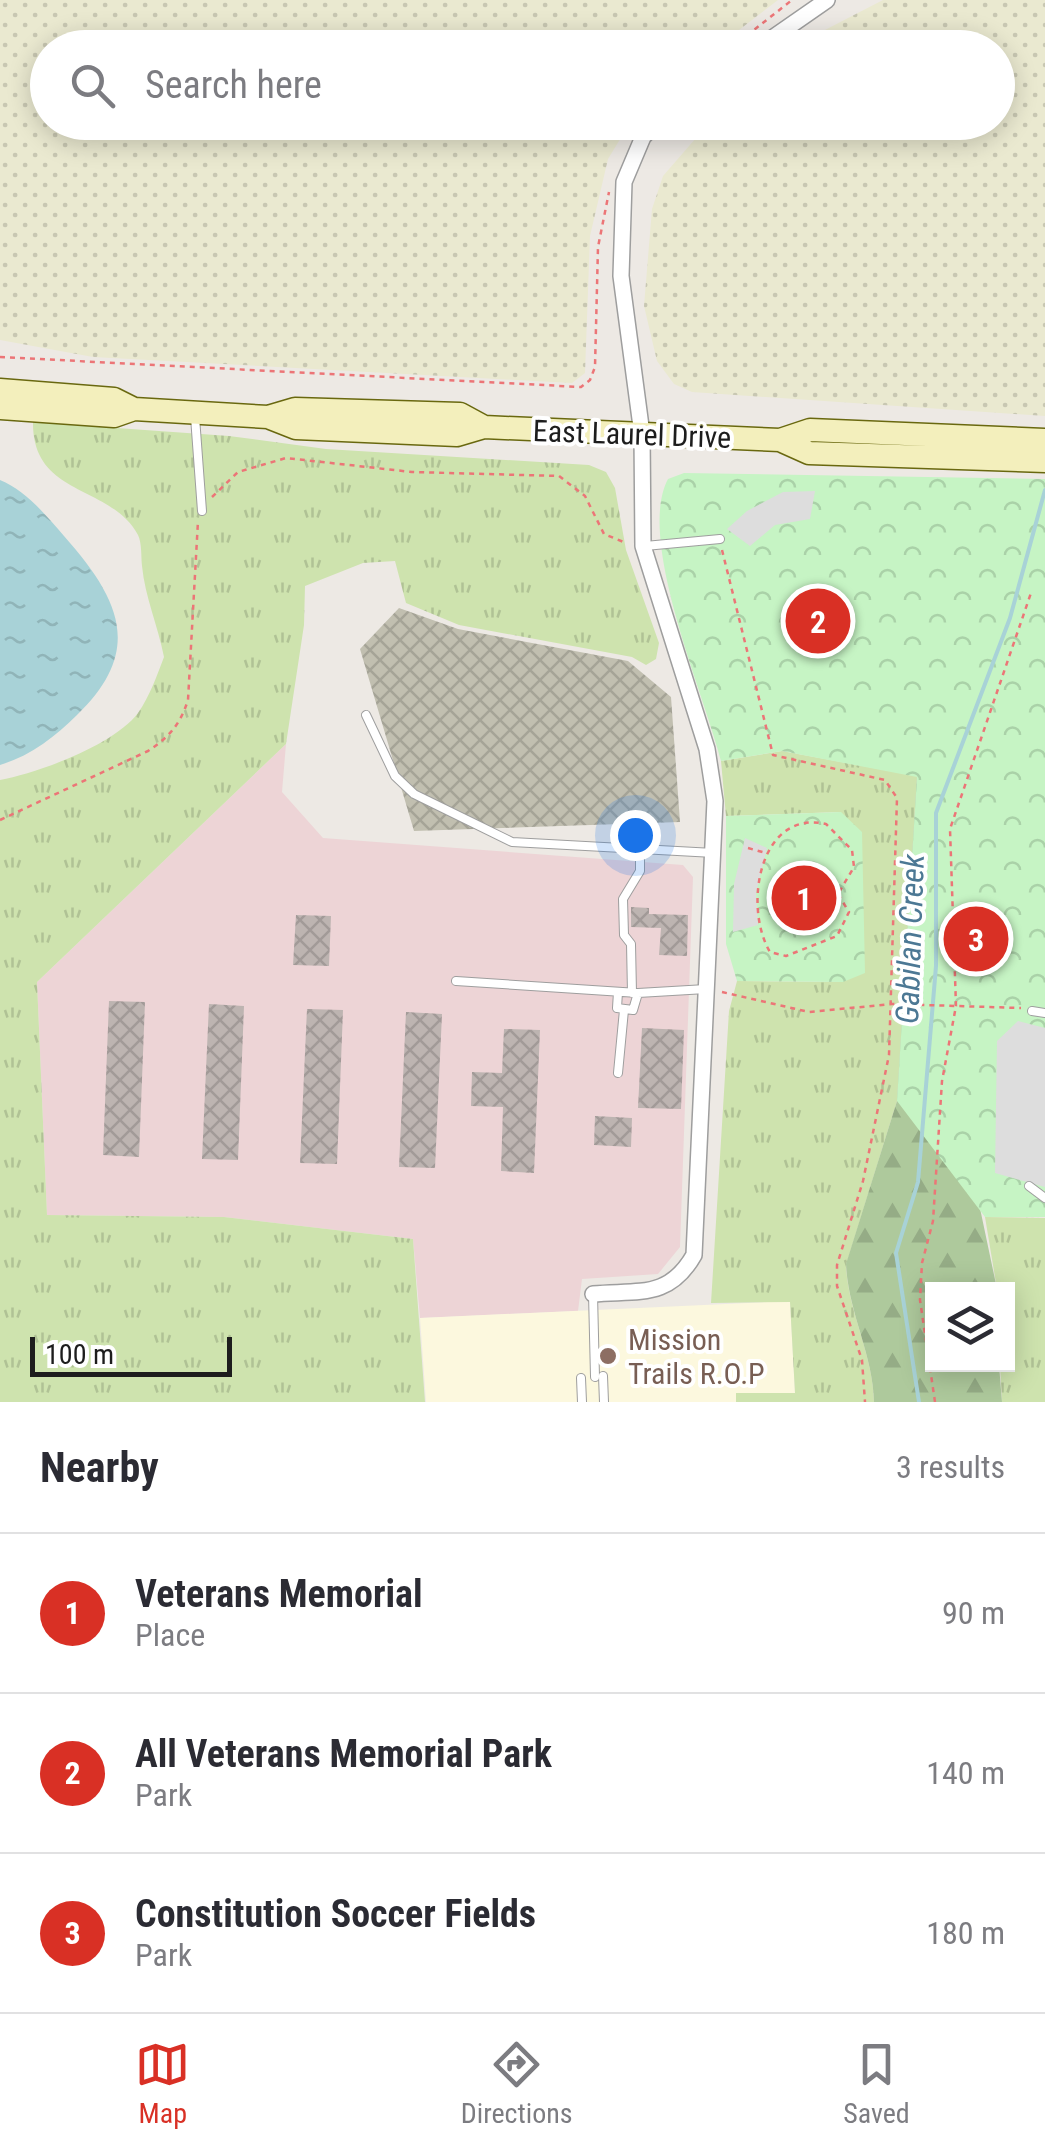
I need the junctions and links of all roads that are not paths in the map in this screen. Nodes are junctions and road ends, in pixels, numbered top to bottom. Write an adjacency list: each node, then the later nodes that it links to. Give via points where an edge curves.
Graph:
1 (826, 0): 2 (street)
2 (784, 30)
3 (642, 140): 8 (street, via 624,182 621,276)
4 (0, 390): 6 (main road, East Laurel Drive, via 114,399)
5 (0, 408): 6 (main road, East Laurel Drive, via 114,416)
6 (134, 409): 7 (main road, East Laurel Drive)
7 (195, 413): 8 (main road, East Laurel Drive, via 268,417 296,428); 12 (lane)
8 (642, 434): 9 (main road, East Laurel Drive); 14 (street)
9 (780, 440): 10 (main road, East Laurel Drive, via 810,430); 11 (main road, East Laurel Drive, via 808,452)
10 (1045, 440)
11 (1045, 462)
12 (202, 511)
13 (720, 540): 14 (lane)
14 (643, 546): 17 (street, via 707,749)
15 (366, 715): 16 (lane, via 395,776 438,808 512,842)
16 (640, 850): 17 (lane); 21 (lane, via 640,871 623,900)
17 (714, 852): 19 (street)
18 (456, 981): 20 (lane)
19 (706, 989): 21 (lane); 28 (street, via 694,1255 680,1280 662,1289)
20 (618, 992): 21 (lane); 22 (lane, via 617,1008)
21 (635, 993): 22 (lane, via 632,1010)
22 (624, 1010): 25 (lane)
23 (1032, 1011): 24 (lane)
24 (1045, 1013)
25 (618, 1073)
26 (1030, 1186): 27 (lane)
27 (1045, 1198)
28 (593, 1294): 31 (lane)
29 (581, 1378): 30 (lane)
30 (582, 1402)
31 (604, 1402)

